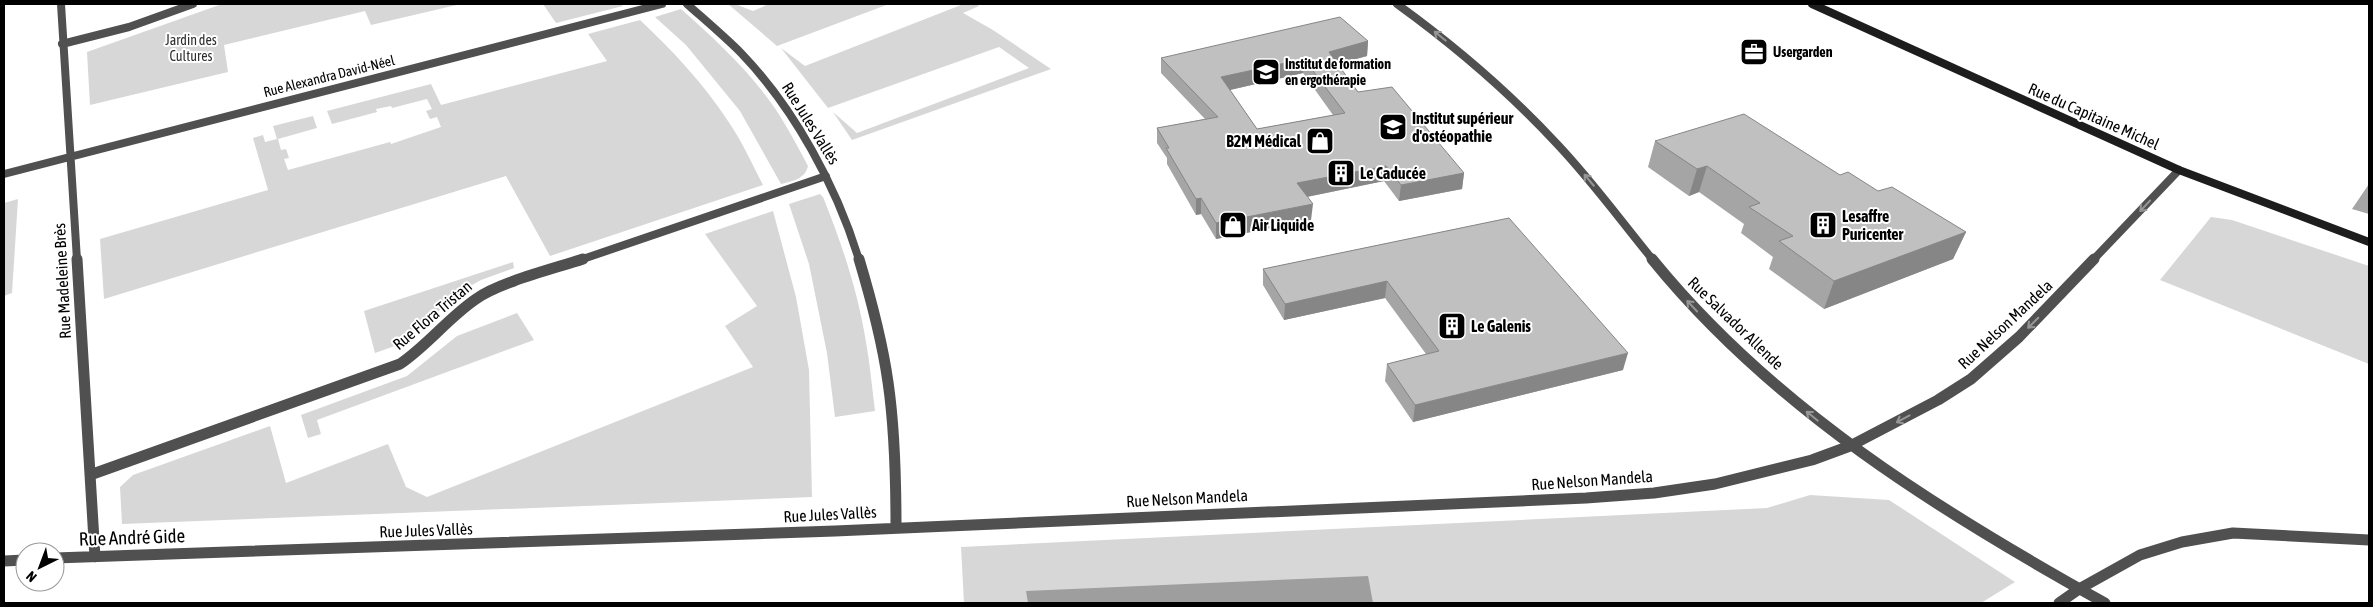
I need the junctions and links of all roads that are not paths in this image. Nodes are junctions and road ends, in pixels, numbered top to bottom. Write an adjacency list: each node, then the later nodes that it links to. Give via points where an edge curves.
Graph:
1 (61, 4): 7 (street, Rue Madeleine Brès)
2 (193, 4): 7 (street, via 129,27)
3 (662, 4): 8 (street, Rue Alexandra David-Néel)
4 (686, 4): 11 (street, Rue Jules Vallès, via 719,31 767,83 812,148)
5 (1397, 4): 13 (street, Rue Salvador Allende, one-way to 5, via 1779,388 1695,308 1577,166 1527,114 1459,52)
6 (1812, 4): 9 (main road, Rue du Capitaine Michel)
7 (62, 44): 8 (street, Rue Madeleine Brès)
8 (70, 157): 10 (street, Rue Alexandra David-Néel); 14 (street, Rue Madeleine Brès)
9 (2179, 170): 12 (main road, Rue du Capitaine Michel); 13 (street, Rue Nelson Mandela, one-way to 13, via 1991,363 1938,400)
10 (4, 174)
11 (826, 176): 14 (street, Rue Flora Tristan, via 489,291 466,305 423,348 400,364); 15 (street, Rue Jules Vallès, via 870,292 884,354 898,489)
12 (2369, 242)
13 (1850, 446): 15 (street, Rue Nelson Mandela, via 1764,473 1654,493); 20 (street, Rue Salvador Allende)
14 (90, 475): 18 (street, Rue Madeleine Brès)
15 (896, 527): 17 (street, Rue Jules Vallès)
16 (2369, 540): 20 (street, via 2232,533 2182,542 2140,555)
17 (211, 554): 18 (street, Rue André Gide)
18 (94, 557): 19 (street, Rue André Gide)
19 (65, 558)
20 (2079, 589): 21 (street); 22 (street, Rue Salvador Allende)
21 (2059, 603)
22 (2105, 603)

